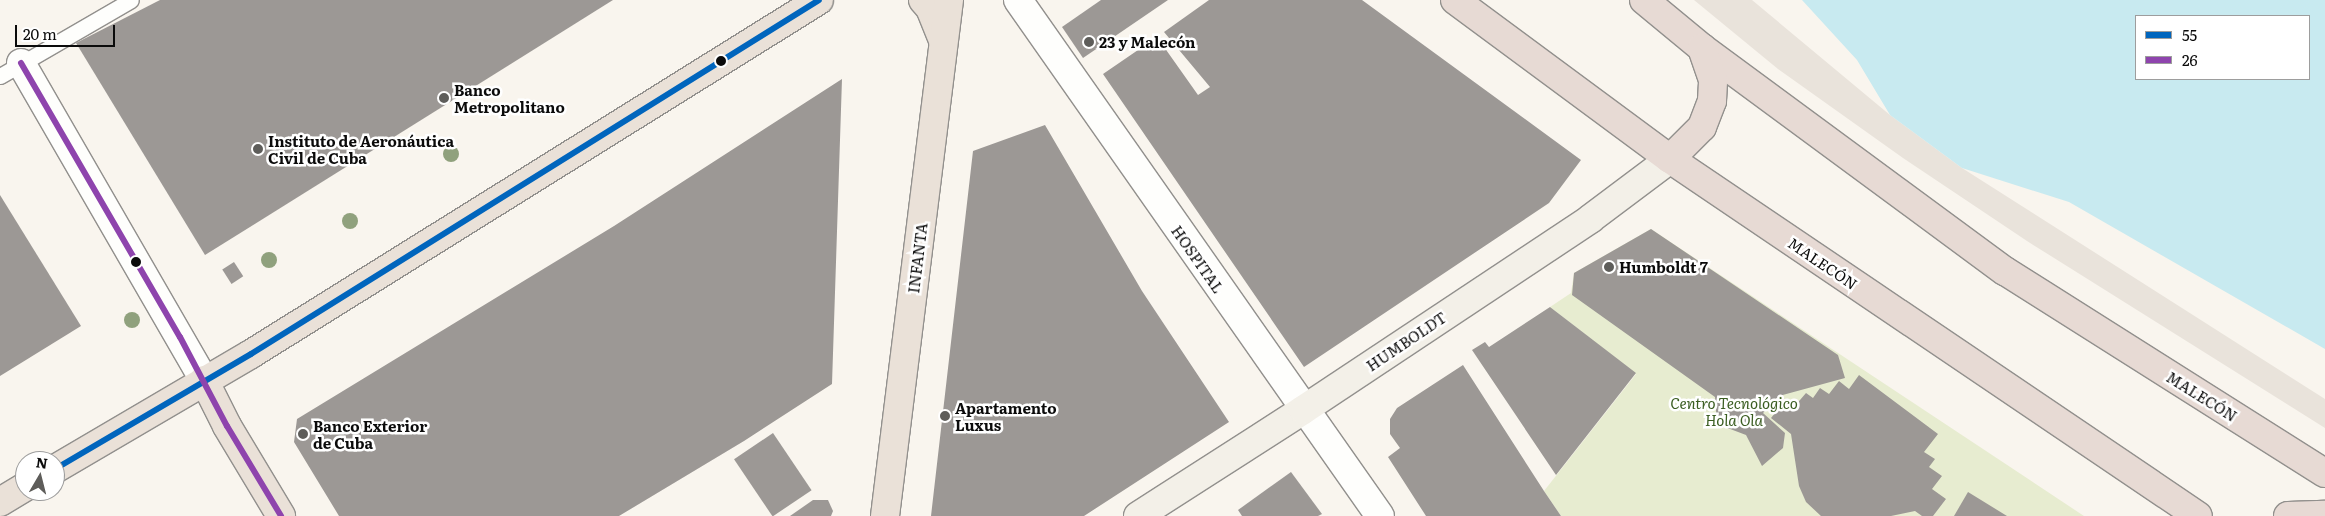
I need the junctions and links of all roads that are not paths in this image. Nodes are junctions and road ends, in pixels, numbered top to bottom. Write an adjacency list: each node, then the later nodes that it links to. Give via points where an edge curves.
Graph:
1 (131, 0): 10 (lane)
2 (819, 0): 12 (main road, via 251,354)
3 (923, 0): 8 (main road, via 930,8)
4 (949, 0): 8 (main road, INFANTA)
5 (1018, 0): 13 (street, HOSPITAL)
6 (1455, 0): 11 (highway, MALECÓN)
7 (1644, 0): 9 (highway, MALECÓN)
8 (944, 42): 20 (main road, INFANTA)
9 (1702, 48): 11 (highway, via 1713,80 1712,101 1702,127); 15 (highway, MALECÓN, via 2004,271)
10 (11, 70): 12 (street)
11 (1670, 159): 13 (street, HUMBOLDT, via 1590,219); 23 (highway, MALECÓN)
12 (204, 380): 14 (main road); 19 (main road, via 227,426)
13 (1303, 410): 21 (street, HUMBOLDT); 22 (street, HOSPITAL)
14 (65, 463)
15 (2325, 473)
16 (15, 493): 17 (main road)
17 (0, 502)
18 (2325, 515): 24 (highway)
19 (281, 516)
20 (885, 516)
21 (1138, 516)
22 (1380, 516)
23 (2198, 516)
24 (2288, 516)

